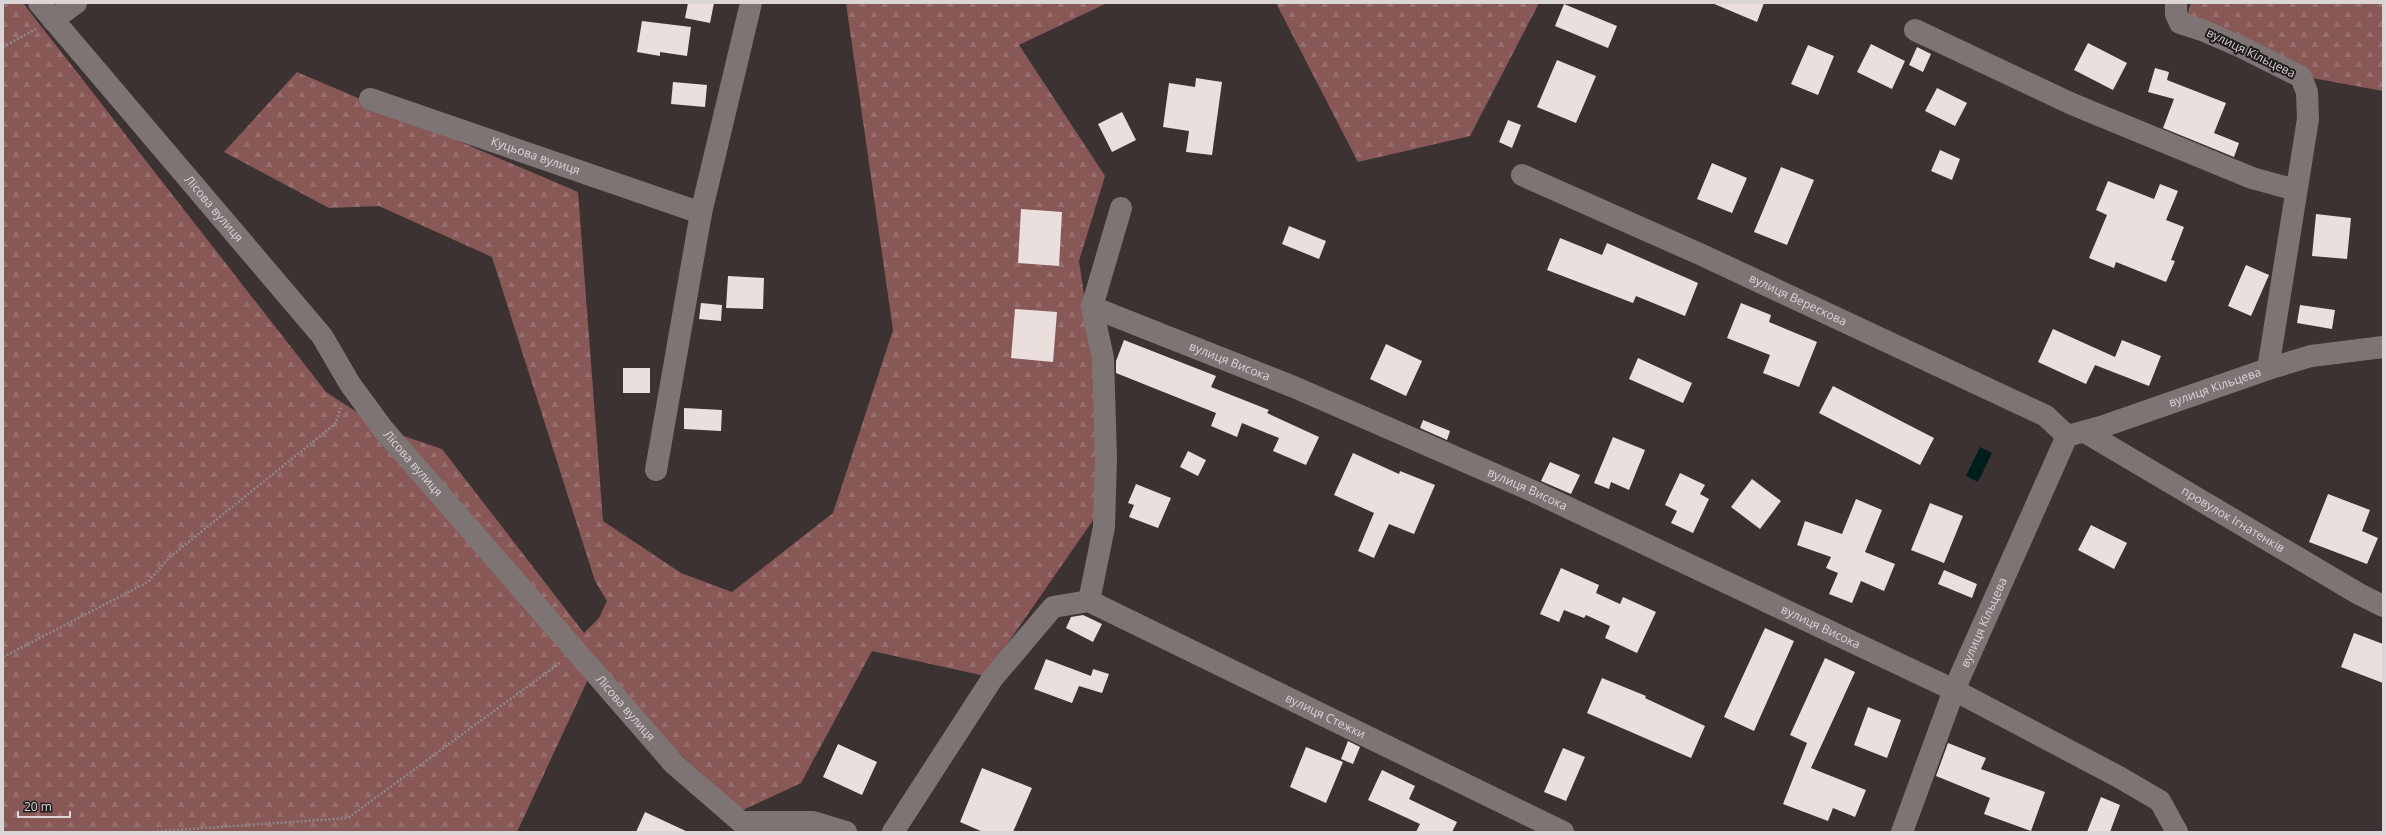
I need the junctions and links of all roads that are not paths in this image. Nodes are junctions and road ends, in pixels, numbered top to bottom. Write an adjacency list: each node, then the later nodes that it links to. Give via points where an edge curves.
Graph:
1 (39, 3): 5 (street, Лісова вулиця)
2 (76, 3): 5 (street)
3 (751, 3): 11 (street)
4 (2176, 3): 9 (street, вулиця Кільцева, via 2176,14 2180,23 2227,41 2301,77 2307,92 2308,119)
5 (53, 20): 20 (street, Лісова вулиця, via 322,336 350,384 388,435 674,764)
6 (1915, 30): 9 (street, via 2072,104 2252,178)
7 (370, 99): 11 (street, Куцьова вулиця)
8 (1522, 175): 15 (street, вулиця Верескова, via 1702,255 2046,416)
9 (2296, 190): 14 (street, вулиця Кільцева)
10 (1121, 208): 12 (street)
11 (701, 213): 16 (street)
12 (1092, 306): 17 (street, via 1103,358 1106,458 1104,527); 19 (street, вулиця Висока, via 1294,387 1535,492)
13 (2383, 347): 14 (street, via 2311,356)
14 (2268, 369): 15 (street, вулиця Кільцева)
15 (2076, 434): 18 (street, провулок Ігнатенків); 19 (street, вулиця Кільцева)
16 (656, 470)
17 (1089, 601): 22 (street, via 1053,607 992,679); 23 (street, вулиця Стежки)
18 (2383, 606)
19 (1954, 690): 24 (street, вулиця Кільцева); 25 (street, via 2160,801)
20 (739, 827): 21 (street, Лісова вулиця, via 813,822)
21 (846, 832)
22 (893, 832)
23 (1563, 832)
24 (1902, 832)
25 (2177, 832)

